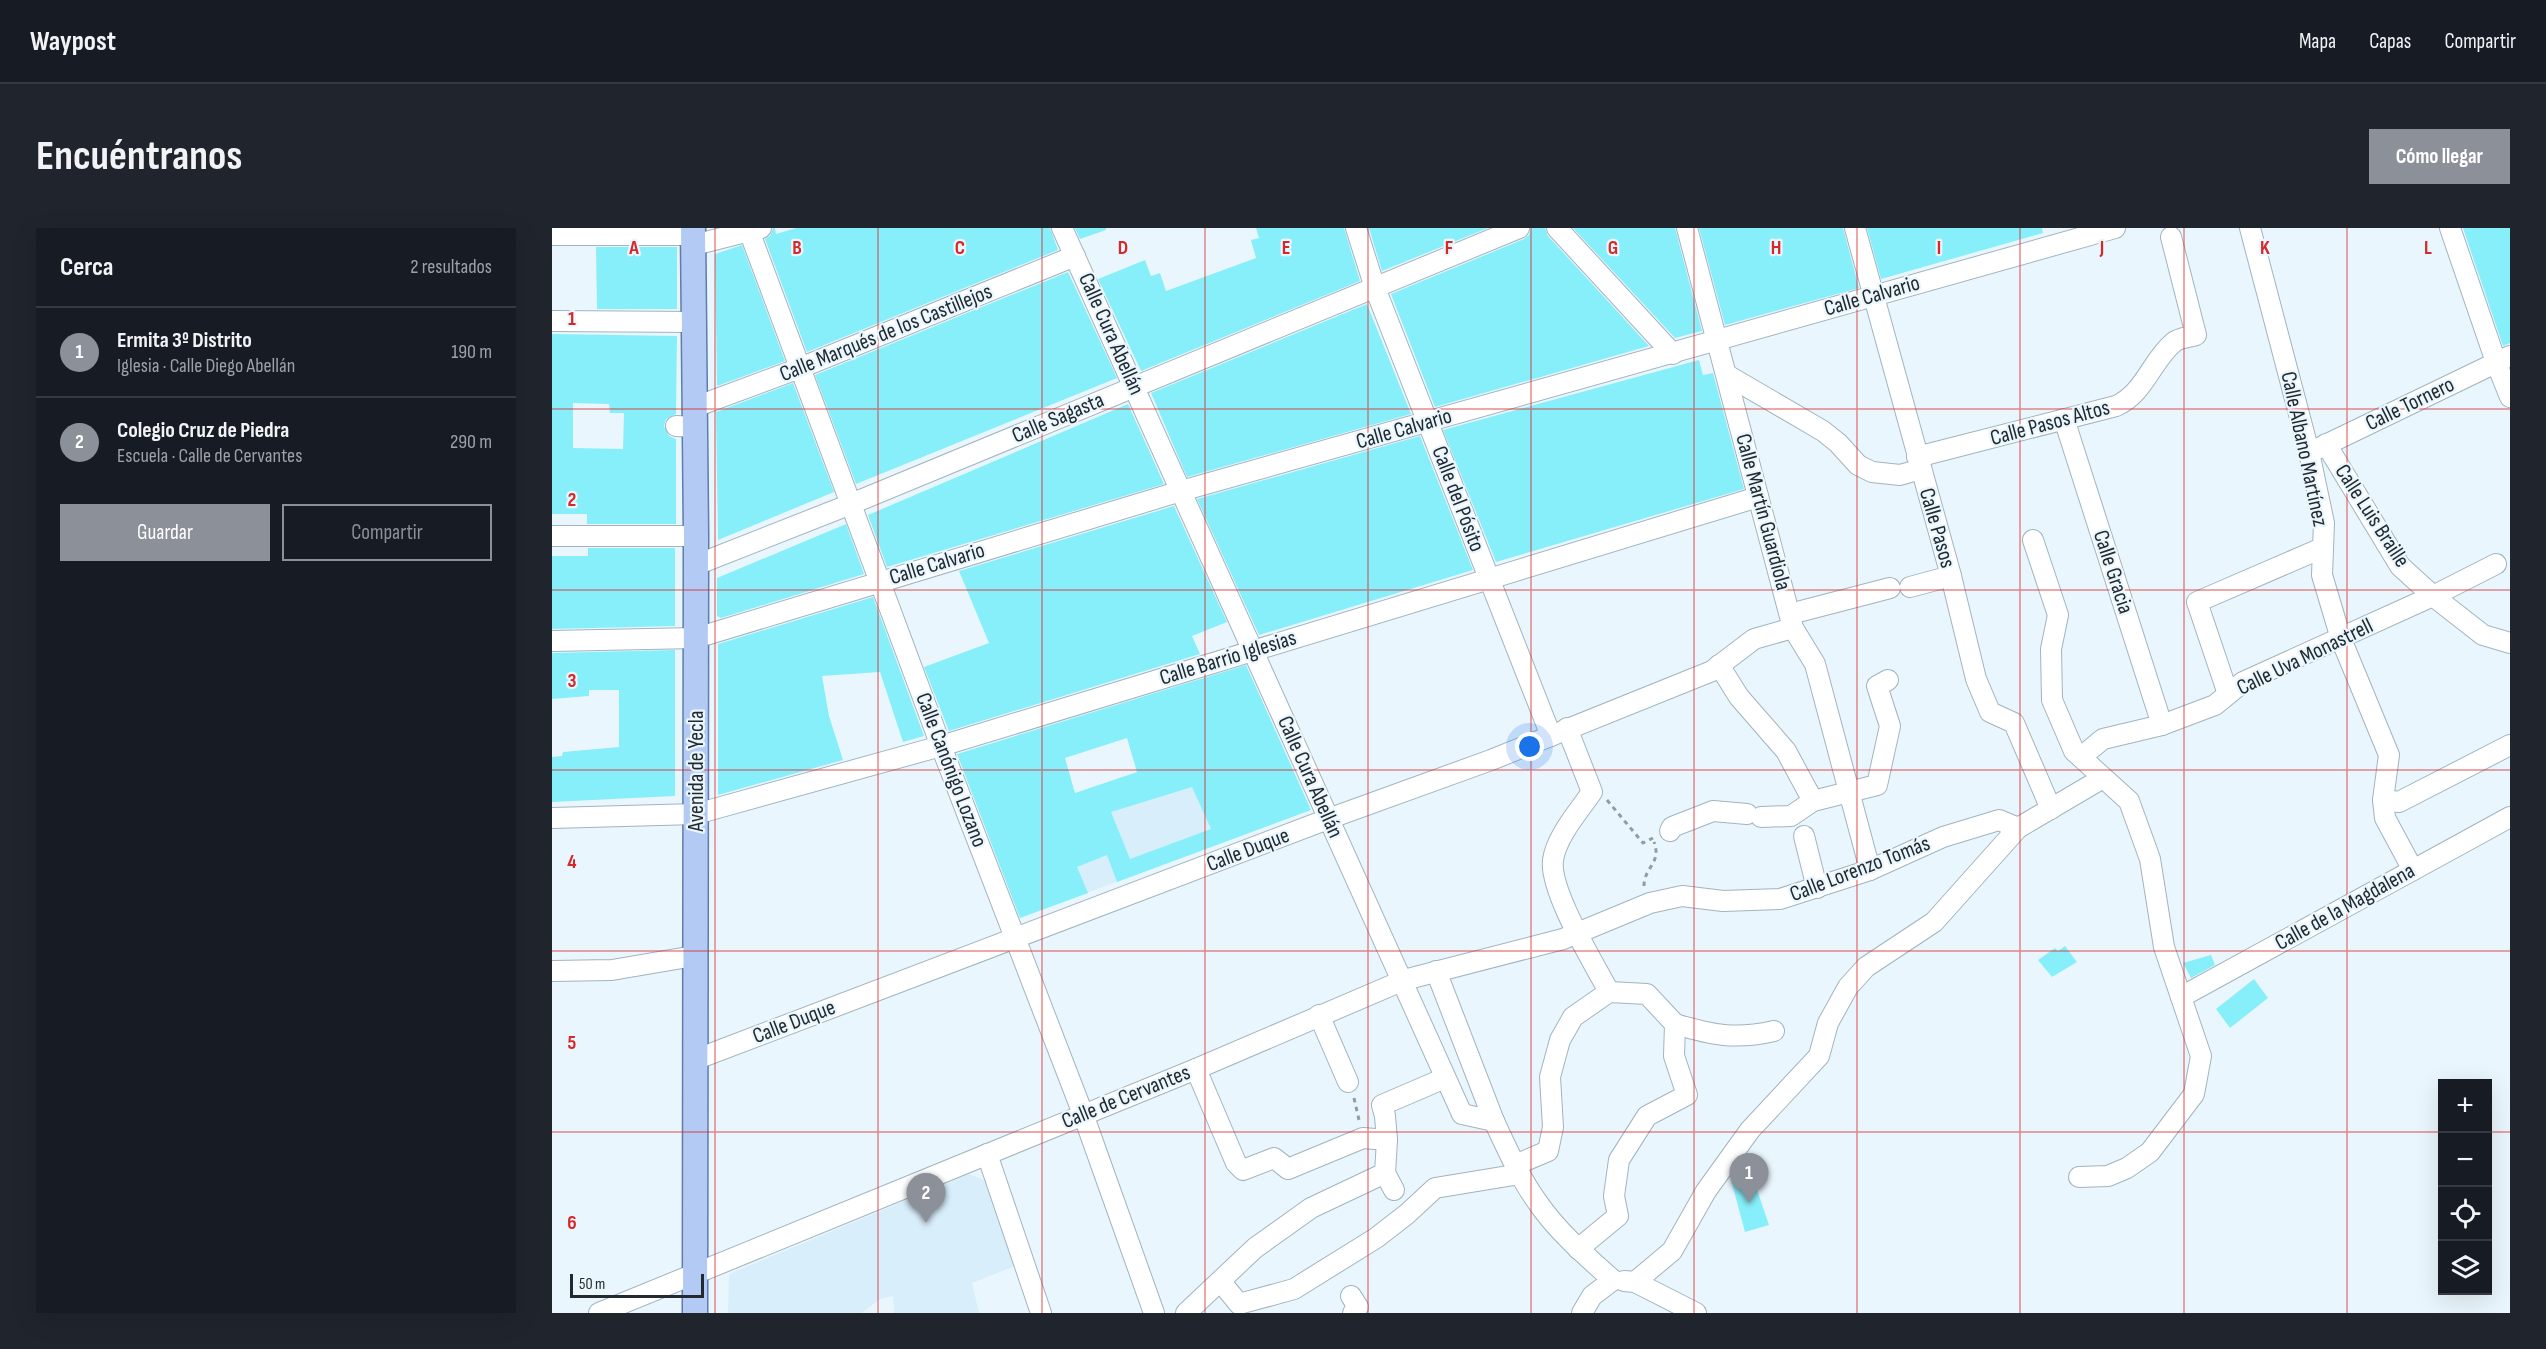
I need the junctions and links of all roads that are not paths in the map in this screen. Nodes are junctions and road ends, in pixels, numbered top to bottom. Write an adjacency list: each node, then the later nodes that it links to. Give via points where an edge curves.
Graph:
1 (1062, 228): 14 (street, Calle Cura Abellán)
2 (1356, 228): 15 (street, Calle del Pósito)
3 (1519, 228): 15 (street, Calle Sagasta)
4 (1557, 228): 20 (street)
5 (1687, 228): 19 (street, Calle Martín Guardiola)
6 (1855, 228): 16 (street, Calle Pasos)
7 (2115, 228): 16 (street, Calle Calvario)
8 (2250, 228): 29 (street, Calle Albano Martínez)
9 (2450, 228): 21 (street)
10 (753, 229): 12 (street); 22 (street, Calle Canónigo Lozano)
11 (552, 235): 12 (street)
12 (693, 236): 18 (main road, Avenida de Yecla)
13 (2171, 237): 26 (street, Calle Pasos Altos, via 2196,335 2175,341 2126,402)
14 (1075, 256): 22 (street, Calle Marqués de los Castillejos); 24 (street, Calle Cura Abellán)
15 (1375, 288): 24 (street, Calle Sagasta); 28 (street, Calle del Pósito)
16 (1873, 295): 19 (street, Calle Calvario); 30 (street, Calle Pasos)
17 (552, 321): 18 (street)
18 (695, 322): 27 (main road, Avenida de Yecla)
19 (1718, 341): 20 (street, Calle Calvario); 23 (street, Calle Martín Guardiola)
20 (1673, 354): 28 (street, Calle Calvario)
21 (2503, 359): 25 (street); 29 (street, Calle Tornero)
22 (800, 368): 27 (street, Calle Marqués de los Castillejos); 33 (street, Calle Canónigo Lozano)
23 (1727, 375): 30 (street, Calle Pasos Altos, via 1823,431 1858,465 1872,472 1900,475); 32 (street, Calle Martín Guardiola)
24 (1135, 386): 31 (street, Calle Cura Abellán); 33 (street, Calle Sagasta)
25 (2510, 397)
26 (2064, 419): 30 (street, Calle Pasos Altos); 53 (street, Calle Gracia)
27 (689, 420): 35 (main road, Avenida de Yecla)
28 (1429, 422): 31 (street, Calle Calvario); 41 (street, Calle del Pósito)
29 (2318, 448): 37 (street, Calle Albano Martínez); 43 (street, Calle Luis Braille, via 2400,566)
30 (1919, 463): 40 (street, Calle Pasos)
31 (1180, 491): 42 (street, Calle Calvario); 49 (street, Calle Cura Abellán)
32 (1758, 497): 41 (street, Calle Barrio Iglesias); 44 (street, Calle Martín Guardiola)
33 (851, 504): 38 (street, Calle Sagasta); 42 (street, Calle Canónigo Lozano)
34 (552, 536): 35 (street)
35 (696, 536): 38 (main road, Avenida de Yecla)
36 (2033, 540): 57 (street, via 2058,615 2051,649 2052,700 2074,751)
37 (2322, 548): 46 (street, Calle Albano Martínez, via 2322,575); 52 (street, via 2197,602)
38 (696, 564): 45 (main road, Avenida de Yecla)
39 (2496, 564): 43 (street, Calle Uva Monastrell)
40 (1951, 576): 44 (street, Calle Duque, via 1900,587); 61 (street, Calle Pasos, via 1976,679 1990,712 2014,723)
41 (1489, 578): 49 (street, Calle Barrio Iglesias); 54 (street, Calle del Pósito)
42 (880, 580): 45 (street, Calle Calvario); 56 (street, Calle Canónigo Lozano)
43 (2433, 596): 46 (street, Calle Uva Monastrell); 48 (street, Calle Luis Braille, via 2483,635)
44 (1791, 621): 50 (street, Calle Duque, via 1754,639); 59 (street, Calle Martín Guardiola, via 1815,664)
45 (696, 638): 47 (street, Calle Calvario); 62 (main road, Avenida de Yecla)
46 (2341, 639): 52 (street, Calle Uva Monastrell, via 2243,682); 60 (street, Calle Albano Martínez, via 2389,754)
47 (552, 640)
48 (2510, 643)
49 (1252, 650): 56 (street, Calle Barrio Iglesias); 66 (street, Calle Cura Abellán)
50 (1719, 665): 54 (street, Calle Duque); 65 (street, via 1739,697 1786,751)
51 (1888, 680): 59 (street, via 1877,686 1890,726 1876,785)
52 (2228, 694): 53 (street, Calle Uva Monastrell, via 2215,705)
53 (2162, 725): 57 (street, Calle Uva Monastrell, via 2103,739)
54 (1559, 732): 66 (street, Calle Duque); 72 (street, Calle del Pósito, via 1592,792 1564,831 1553,861)
55 (2510, 745): 60 (street, via 2399,802)
56 (941, 746): 62 (street, Calle Barrio Iglesias); 73 (street, Calle Canónigo Lozano)
57 (2081, 757): 58 (street)
58 (2103, 778): 61 (street); 79 (street, via 2129,801 2150,859 2164,947)
59 (1849, 791): 65 (street); 69 (street, Calle Martín Guardiola)
60 (2383, 800): 70 (street, Calle Albano Martínez, via 2385,818)
61 (2051, 809): 67 (street)
62 (696, 814): 64 (street, Calle Barrio Iglesias); 74 (main road, Avenida de Yecla)
63 (2510, 817): 70 (street, Calle de la Magdalena)
64 (552, 818)
65 (1804, 818): 68 (street, via 1713,811); 71 (street)
66 (1328, 819): 73 (street, Calle Duque); 77 (street, Calle Cura Abellán)
67 (2018, 828): 69 (street, Calle Lorenzo Tomás, via 1999,820 1943,837); 97 (street, via 1934,922 1866,968 1848,987 1828,1023 1819,1056 1750,1130 1706,1191 1672,1251)
68 (1661, 835)
69 (1870, 870): 71 (street, Calle Lorenzo Tomás)
70 (2413, 870): 79 (street, Calle de la Magdalena)
71 (1817, 888): 72 (street, Calle Lorenzo Tomás, via 1780,899 1723,901 1682,896 1650,903)
72 (1571, 936): 75 (street, Calle de Cervantes); 78 (street)
73 (1016, 937): 83 (street, Calle Duque); 87 (street, Calle Canónigo Lozano)
74 (694, 956): 76 (street, via 612,970); 83 (main road, Avenida de Yecla)
75 (1436, 970): 77 (street, Calle de Cervantes); 88 (street)
76 (552, 971)
77 (1404, 980): 80 (street, Calle de Cervantes); 85 (street, Calle Cura Abellán)
78 (1609, 992): 81 (street, via 1647,994); 91 (street, via 1573,1017 1560,1040 1550,1077 1553,1127 1548,1151)
79 (2181, 997): 92 (street, via 2201,1056 2194,1094 2150,1152 2108,1176)
80 (1319, 1015): 84 (street, Calle de Cervantes); 86 (street)
81 (1675, 1024): 82 (street, via 1713,1035 1750,1037); 93 (street, via 1674,1056 1687,1095 1647,1116 1619,1160 1614,1196 1618,1216)
82 (1774, 1031)
83 (697, 1059): 94 (main road, Avenida de Yecla)
84 (1196, 1069): 87 (street, Calle de Cervantes); 89 (street, via 1236,1163 1243,1170 1274,1158 1288,1169 1363,1138)
85 (1445, 1078): 88 (street, Calle Cura Abellán, via 1462,1114); 89 (street, via 1382,1105)
86 (1348, 1082)
87 (1083, 1114): 90 (street, Calle de Cervantes); 101 (street, Calle Canónigo Lozano)
88 (1494, 1121): 91 (street)
89 (1387, 1140): 96 (street, via 1389,1182 1311,1208 1255,1248)
90 (987, 1154): 94 (street, Calle de Cervantes); 100 (street)
91 (1517, 1169): 93 (street, via 1539,1205); 96 (street, via 1435,1188 1376,1238 1294,1289 1239,1304)
92 (2079, 1177)
93 (1578, 1249): 95 (street)
94 (695, 1273): 98 (street, Calle de Cervantes); 99 (main road, Avenida de Yecla)
95 (1613, 1280): 97 (street); 103 (street, via 1592,1296)
96 (1221, 1282): 102 (street)
97 (1635, 1282): 104 (street)
98 (599, 1313)
99 (695, 1313)
100 (1041, 1313)
101 (1154, 1313)
102 (1186, 1313)
103 (1582, 1313)
104 (1696, 1313)

